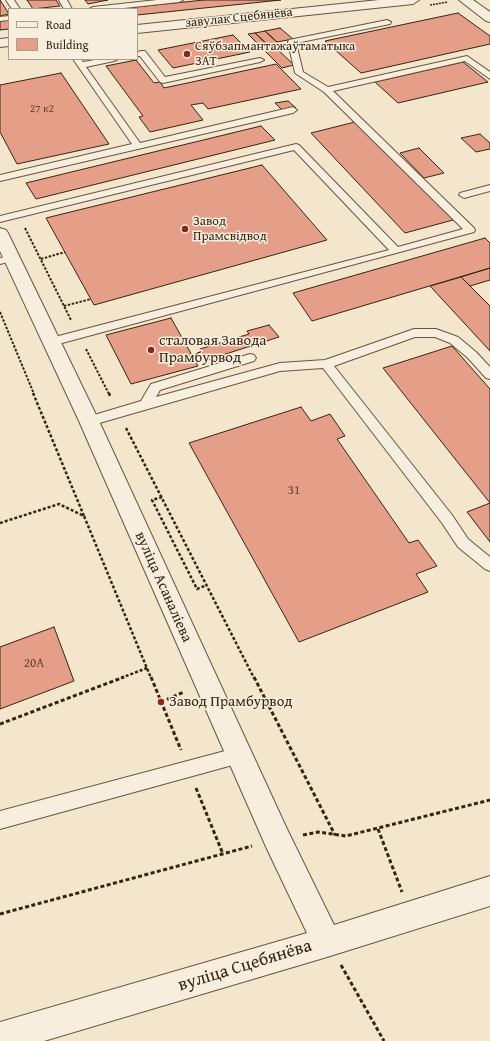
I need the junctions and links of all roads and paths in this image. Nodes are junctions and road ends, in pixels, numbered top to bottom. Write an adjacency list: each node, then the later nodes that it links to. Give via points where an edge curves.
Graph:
1 (179, 0): 4 (lane)
2 (413, 0): 8 (street, завулак Сцебянёва)
3 (465, 0): 6 (street)
4 (122, 3): 5 (lane)
5 (97, 8)
6 (490, 18)
7 (387, 22): 14 (lane, via 292,42 299,73)
8 (138, 29)
9 (138, 54): 11 (lane, via 142,53 163,80)
10 (102, 60): 12 (lane)
11 (260, 60)
12 (79, 62): 16 (lane)
13 (490, 76): 14 (lane, via 467,58)
14 (327, 90): 23 (lane, via 470,230)
15 (293, 110): 16 (lane)
16 (138, 146): 17 (lane)
17 (0, 178)
18 (490, 188): 19 (lane)
19 (464, 195)
20 (18, 214): 21 (lane); 23 (lane, via 296,147); 25 (path)
21 (0, 219)
22 (0, 233): 26 (street, вуліца Асаналіева)
23 (396, 251): 30 (lane)
24 (65, 252): 25 (path)
25 (41, 259): 28 (path)
26 (6, 260): 31 (street, вуліца Асаналіева)
27 (91, 299): 28 (path)
28 (64, 306): 30 (path)
29 (0, 312): 39 (path)
30 (79, 335): 31 (lane); 36 (path)
31 (52, 342): 37 (street, вуліца Асаналіева)
32 (250, 358): 35 (lane, via 155,387)
33 (326, 364): 34 (lane, via 414,333 436,333 454,340); 35 (lane, via 280,367); 41 (lane, via 463,543)
34 (490, 375)
35 (146, 404): 36 (lane)
36 (118, 412): 37 (lane); 38 (path)
37 (89, 420): 45 (street, вуліца Асаналіева)
38 (162, 497): 42 (path); 42 (path, via 152,500 193,582 197,589)
39 (84, 516): 40 (path, via 59,504); 43 (path)
40 (0, 523)
41 (490, 565)
42 (207, 585): 49 (path)
43 (147, 668): 44 (path); 46 (path)
44 (0, 724)
45 (240, 755): 46 (lane); 50 (street, вуліца Асаналіева)
46 (188, 768): 48 (lane); 51 (path)
47 (490, 800): 49 (path, via 346,836)
48 (0, 820)
49 (336, 835): 50 (path, via 318,832)
50 (277, 839): 51 (path); 54 (street, вуліца Асаналіева)
51 (223, 854): 53 (path)
52 (490, 891): 54 (street, вуліца Сцебянёва)
53 (0, 914)
54 (327, 942): 55 (street, вуліца Сцебянёва); 56 (path)
55 (0, 1038)
56 (384, 1041)

